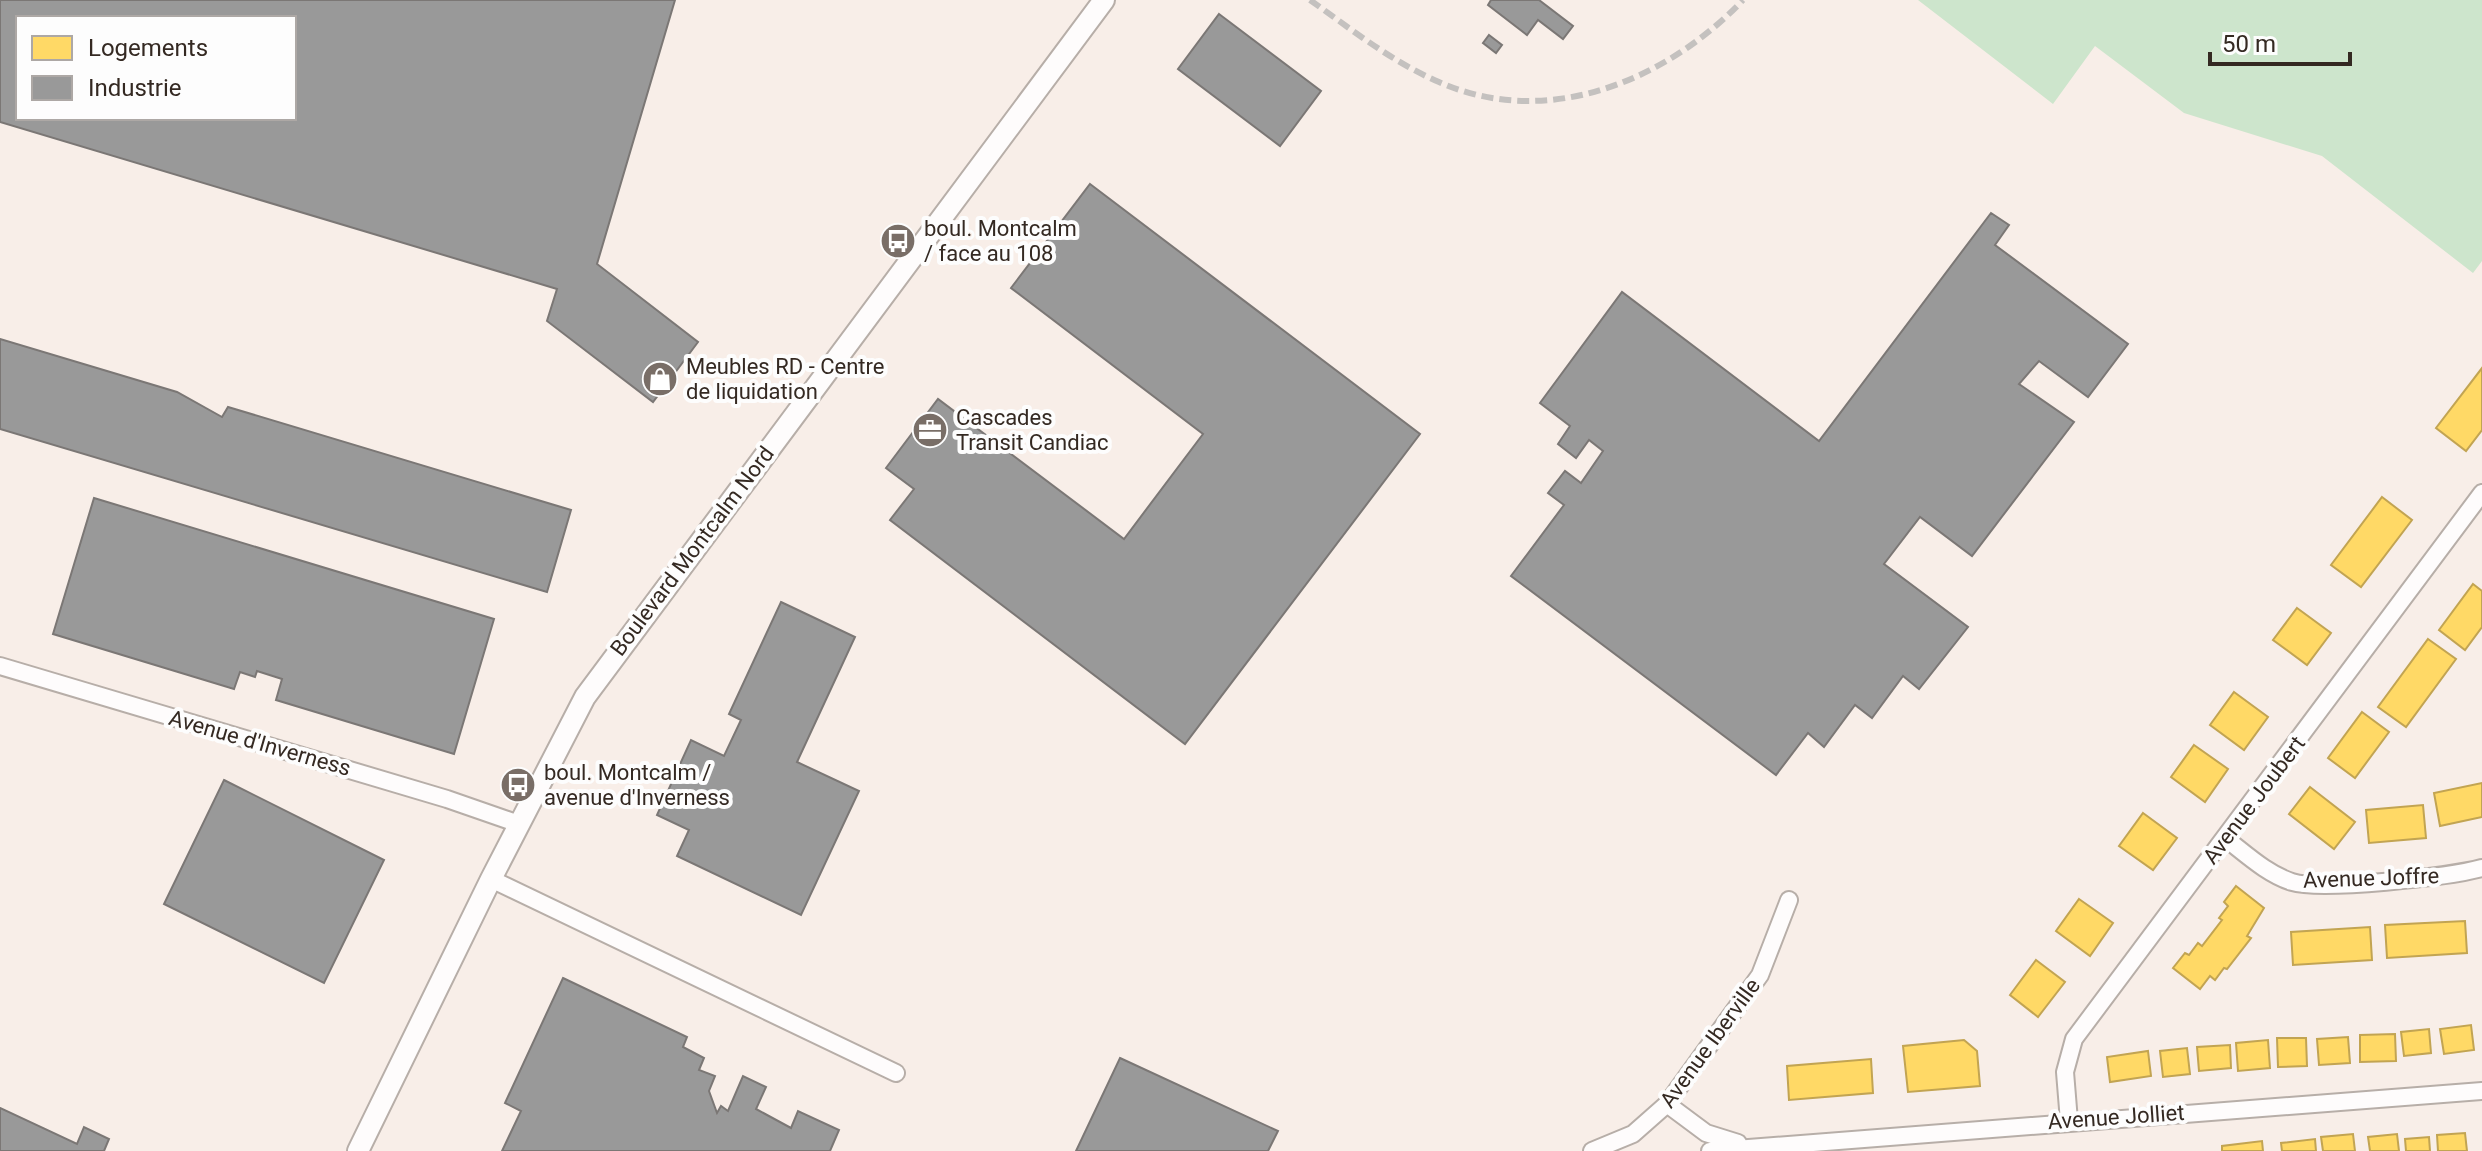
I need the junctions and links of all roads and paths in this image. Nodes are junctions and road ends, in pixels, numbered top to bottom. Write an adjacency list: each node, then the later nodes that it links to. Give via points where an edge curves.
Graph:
1 (1104, 0): 4 (street, Boulevard Montcalm Nord, via 595,682)
2 (2482, 493): 5 (street, Avenue Joubert)
3 (0, 666): 4 (street, Avenue d'Inverness)
4 (519, 824): 7 (street, Boulevard Montcalm Nord)
5 (2225, 838): 6 (street, Avenue Joffre, via 2268,871 2299,884 2450,875); 12 (street, Avenue Joubert, via 2074,1039 2065,1072)
6 (2482, 868)
7 (491, 879): 9 (street); 14 (street, Boulevard Montcalm Nord)
8 (1789, 900): 11 (street, Avenue Iberville, via 1760,975)
9 (896, 1073)
10 (2482, 1091): 12 (street, Avenue Jolliet)
11 (1667, 1104): 13 (street, Avenue Jolliet, via 1714,1137); 15 (street, Avenue Iberville, via 1637,1131)
12 (2069, 1121): 13 (street, Avenue Jolliet)
13 (1751, 1145): 16 (street, Avenue Jolliet)
14 (358, 1151)
15 (1592, 1151)
16 (1710, 1151)

